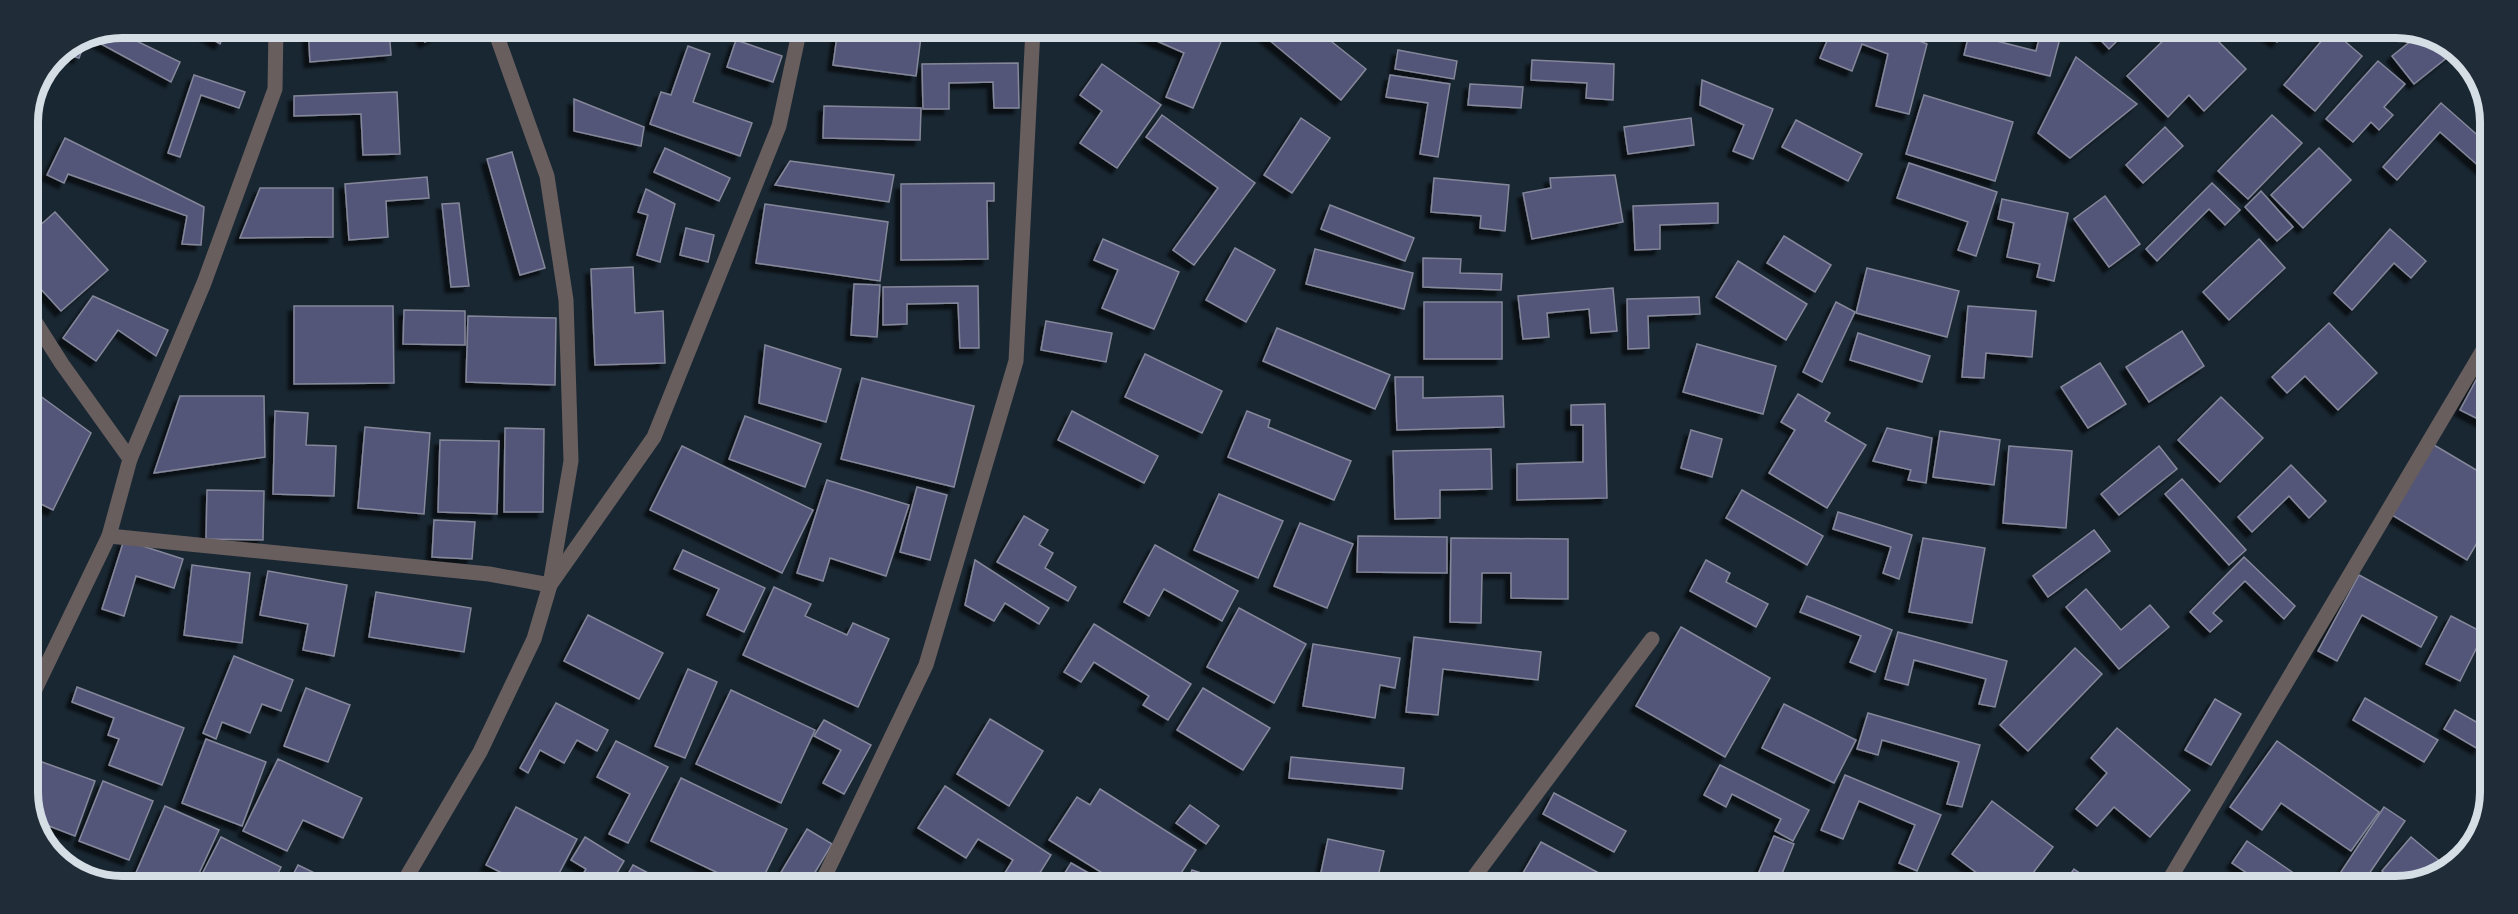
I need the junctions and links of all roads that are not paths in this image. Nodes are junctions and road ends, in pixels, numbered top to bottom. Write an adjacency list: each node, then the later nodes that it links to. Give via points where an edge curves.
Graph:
1 (276, 38): 7 (street, via 275,89 204,283)
2 (498, 38): 9 (street, via 547,176 566,300 572,461)
3 (798, 38): 9 (street, via 779,126 654,437)
4 (1033, 38): 13 (street, via 1016,361 926,665)
5 (38, 326): 7 (street)
6 (2480, 355): 15 (street)
7 (130, 459): 8 (street)
8 (109, 536): 9 (street, via 489,574); 11 (street)
9 (550, 585): 12 (street, via 534,639 480,752)
10 (1652, 639): 14 (street)
11 (38, 683)
12 (407, 877)
13 (824, 877)
14 (1474, 877)
15 (2170, 877)

